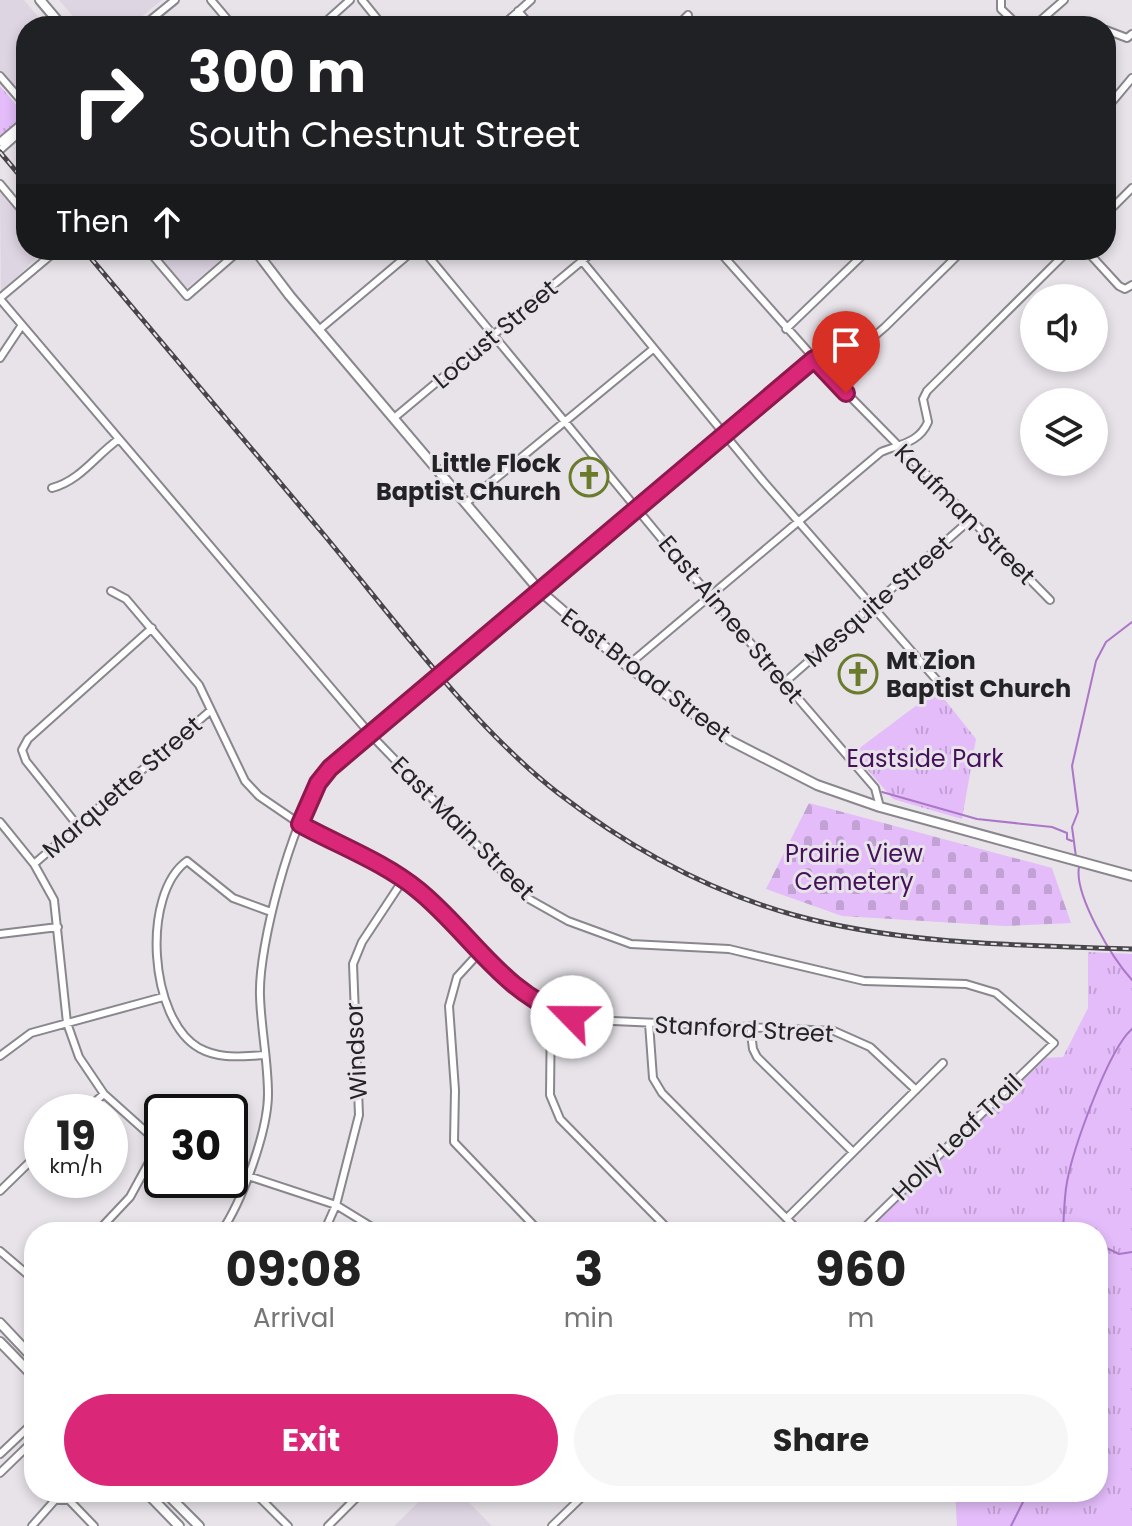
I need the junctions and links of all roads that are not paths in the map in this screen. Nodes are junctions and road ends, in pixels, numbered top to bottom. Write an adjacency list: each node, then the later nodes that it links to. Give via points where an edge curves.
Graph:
1 (40, 0): 9 (main road)
2 (175, 0): 10 (street)
3 (211, 0): 11 (street)
4 (350, 0): 12 (street)
5 (362, 0): 13 (street)
6 (531, 0): 8 (street)
7 (1064, 0): 16 (street)
8 (518, 11): 14 (street); 15 (street)
9 (54, 16)
10 (155, 16)
11 (225, 16)
12 (332, 16)
13 (375, 16)
14 (513, 16)
15 (522, 16)
16 (1046, 16)
17 (1130, 36): 18 (street)
18 (1132, 45)
19 (0, 76): 21 (street)
20 (1132, 78): 22 (street)
21 (16, 94)
22 (1116, 97)
23 (16, 128): 25 (street)
24 (16, 136): 26 (street)
25 (0, 142)
26 (0, 150)
27 (0, 184): 29 (street)
28 (1132, 188): 30 (street)
29 (16, 203)
30 (1116, 204)
31 (44, 260): 44 (street)
32 (156, 260): 33 (street, via 187,296)
33 (228, 260)
34 (263, 260): 46 (main road, East Broad Street)
35 (402, 260): 46 (street)
36 (431, 260): 48 (street, East Aimee Street)
37 (727, 260): 47 (street, Kaufman Street)
38 (858, 260): 47 (street)
39 (953, 260): 52 (street)
40 (1059, 260): 57 (street, via 934,382 923,399 926,428 909,443)
41 (1096, 260): 43 (street, via 1125,289)
42 (582, 261): 48 (street, Locust Street); 49 (street)
43 (1132, 285)
44 (0, 298): 45 (street, East Main Street)
45 (22, 325): 50 (street); 56 (street, East Main Street)
46 (320, 329): 53 (main road, East Broad Street)
47 (786, 329): 51 (street, Kaufman Street)
48 (495, 337): 53 (street, Locust Street); 54 (street, East Aimee Street)
49 (653, 349): 54 (street); 55 (street)
50 (0, 358)
51 (814, 359): 52 (street, Kaufman Street); 55 (street)
52 (829, 375): 57 (street, Kaufman Street)
53 (394, 418): 59 (main road, East Broad Street)
54 (564, 420): 59 (street); 60 (street, East Aimee Street)
55 (725, 435): 60 (street); 62 (street)
56 (119, 439): 58 (street, via 82,474); 73 (street, East Main Street)
57 (897, 445): 61 (street, Kaufman Street); 62 (street, via 881,452)
58 (52, 488)
59 (466, 503): 63 (main road, East Broad Street)
60 (637, 508): 63 (street); 65 (street, East Aimee Street)
61 (970, 520): 66 (street, Kaufman Street); 67 (street, Mesquite Street)
62 (797, 521): 65 (street); 67 (street)
63 (539, 590): 69 (main road, East Broad Street); 73 (main road)
64 (111, 591): 68 (street, Stanford Street, via 126,599)
65 (710, 595): 69 (street); 70 (street, East Aimee Street)
66 (1050, 600)
67 (872, 606): 70 (street, Mesquite Street); 71 (street)
68 (152, 628): 72 (street, Stanford Street, via 199,685); 77 (street, via 22,750)
69 (627, 666): 74 (main road, East Broad Street, via 731,741 817,785)
70 (785, 682): 74 (street, East Aimee Street, via 875,788)
71 (948, 693)
72 (211, 710): 76 (street, Stanford Street, via 245,781); 77 (street, Marquette Street)
73 (371, 735): 76 (street, via 318,783); 90 (street, East Main Street, via 508,881 568,921 631,944 729,949 864,981 966,984 996,993)
74 (880, 807): 79 (main road, East Broad Street)
75 (0, 822): 78 (street)
76 (300, 824): 80 (street, Stanford Street); 81 (street)
77 (78, 826): 78 (street, Marquette Street)
78 (34, 864): 82 (street, via 54,900)
79 (1132, 876)
80 (403, 880): 84 (street, Stanford Street); 105 (street, Windsor, via 353,964 359,1115)
81 (271, 912): 85 (street, via 233,898 187,861 175,869 160,902 158,971); 91 (street, via 261,950)
82 (58, 927): 83 (street); 87 (street)
83 (0, 934)
84 (479, 953): 86 (street, Stanford Street, via 504,978); 111 (street, via 457,977 449,1006 454,1142)
85 (163, 997): 87 (street); 91 (street, via 181,1032 198,1047 223,1057)
86 (551, 1010): 88 (street, Stanford Street, via 591,1020); 112 (street, via 550,1095 560,1119)
87 (67, 1023): 92 (street, via 31,1033); 95 (street, via 79,1057)
88 (649, 1023): 89 (street, Stanford Street); 106 (street, via 651,1068 662,1093)
89 (750, 1026): 94 (street, Stanford Street, via 817,1028 851,1037 870,1047); 98 (street, via 757,1057)
90 (1054, 1043): 114 (street, Holly Leaf Trail)
91 (265, 1055): 100 (street, via 268,1096)
92 (0, 1056)
93 (943, 1063): 94 (street)
94 (916, 1090): 98 (street)
95 (104, 1094)
96 (128, 1116): 97 (street)
97 (144, 1130)
98 (853, 1152): 106 (street)
99 (24, 1168): 103 (street)
100 (248, 1171)
101 (144, 1173): 107 (street)
102 (248, 1177): 105 (street)
103 (0, 1191)
104 (238, 1198): 108 (street)
105 (336, 1205): 109 (street, Windsor); 110 (street)
106 (787, 1218): 113 (street)
107 (106, 1222)
108 (228, 1222)
109 (328, 1222)
110 (364, 1222)
111 (530, 1222)
112 (661, 1222)
113 (791, 1222)
114 (870, 1222)
115 (0, 1251): 116 (street)
116 (24, 1271)
117 (0, 1323): 119 (main road)
118 (0, 1342): 120 (main road)
119 (24, 1348)
120 (24, 1367)
121 (24, 1431): 123 (street)
122 (24, 1450): 124 (street)
123 (0, 1454)
124 (0, 1473)
125 (53, 1502): 132 (street)
126 (71, 1502): 133 (street)
127 (156, 1502): 134 (main road)
128 (175, 1502): 135 (main road)
129 (264, 1502): 136 (street)
130 (352, 1502): 137 (street)
131 (577, 1502): 138 (street)
132 (32, 1526)
133 (94, 1526)
134 (179, 1526)
135 (199, 1526)
136 (288, 1526)
137 (328, 1526)
138 (552, 1526)

